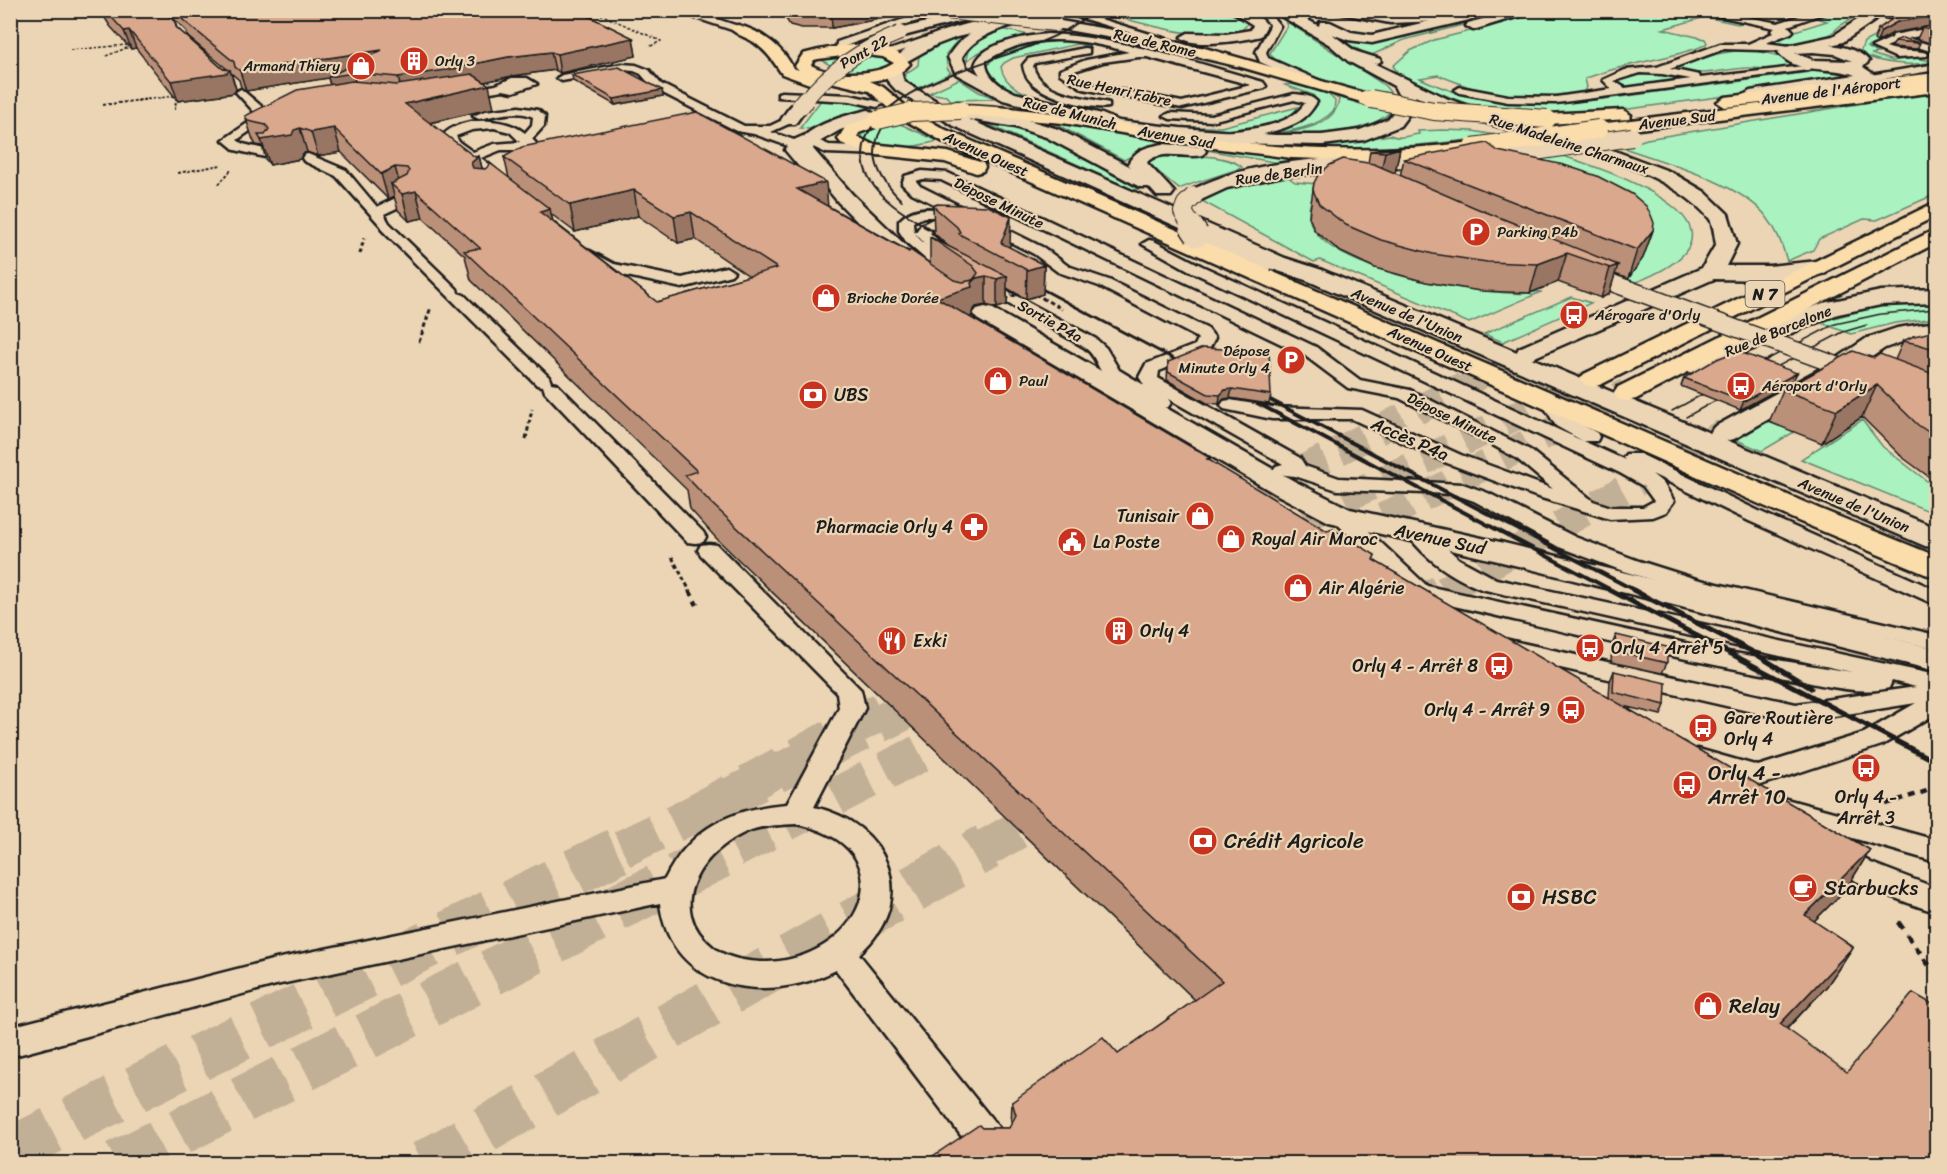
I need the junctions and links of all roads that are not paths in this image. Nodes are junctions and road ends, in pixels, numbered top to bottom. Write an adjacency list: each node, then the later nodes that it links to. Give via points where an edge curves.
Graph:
1 (687, 10): 32 (lane, Avenue Ouest, bridge)
2 (930, 10): 26 (street, Rue de Rome, bridge)
3 (953, 10): 28 (lane)
4 (1236, 10): 30 (street, via 1258,21 1256,33 1234,38 1200,38)
5 (1254, 10): 67 (lane, via 1275,26 1261,52 1264,60)
6 (1277, 10): 53 (street, Rue Madeleine Charmaux, via 1352,57)
7 (1300, 10): 25 (street, via 1348,36 1372,39)
8 (1326, 10): 25 (lane, via 1377,19)
9 (1401, 10): 25 (lane)
10 (1421, 10): 25 (lane)
11 (1431, 10): 25 (lane)
12 (1533, 10): 53 (street, via 1427,37 1397,49)
13 (1694, 10): 31 (lane)
14 (1740, 10): 27 (lane)
15 (1786, 10): 24 (lane)
16 (1829, 10): 24 (lane)
17 (1867, 10): 19 (street, via 1886,15); 44 (street, via 1869,18 1838,39)
18 (1490, 12): 25 (street)
19 (1920, 12): 21 (main road); 47 (street, via 1878,27 1852,47 1850,50)
20 (999, 13): 26 (lane); 28 (street, Pont 22, via 927,25); 45 (lane)
21 (1936, 13)
22 (1088, 14): 26 (lane); 30 (street); 42 (lane)
23 (732, 15): 32 (lane)
24 (1814, 16): 27 (lane)
25 (1453, 17)
26 (1051, 18): 35 (street, Rue de Rome); 36 (lane, Rue Henri Fabre); 52 (street, via 965,31 920,47); 73 (lane, Rue Henri Fabre, via 1035,39 1014,43 981,60 986,79); 73 (street, Rue de Munich, via 984,31 965,42 955,57 961,71); 76 (lane, Rue Henri Fabre, via 1107,49 1032,61 1028,64 1029,75 1059,94)
27 (1795, 21): 31 (lane)
28 (900, 24): 41 (lane, via 861,30 840,44); 82 (street, Pont 22, bridge, via 841,63)
29 (1936, 24): 33 (lane)
30 (1133, 26): 42 (street)
31 (1783, 27): 39 (lane, via 1739,42); 40 (lane, via 1788,31 1753,43)
32 (738, 29): 37 (main road, Avenue Ouest)
33 (1889, 29)
34 (1936, 30): 38 (lane, via 1899,36)
35 (1113, 34): 36 (lane); 50 (street, Rue de Rome)
36 (1092, 39): 46 (lane, Rue Henri Fabre)
37 (758, 40): 48 (main road, Avenue Ouest); 80 (main road, Avenue Ouest, via 780,56 783,67 794,74 852,91)
38 (1891, 42): 43 (lane); 43 (lane, via 1899,52 1917,55)
39 (1743, 46): 40 (lane); 44 (lane); 57 (lane, via 1723,46)
40 (1767, 47): 44 (lane)
41 (841, 51): 45 (main road); 48 (main road)
42 (1201, 51): 50 (main road)
43 (1936, 51)
44 (1793, 52): 47 (street, via 1826,49); 54 (street)
45 (886, 53): 52 (main road)
46 (1146, 54): 62 (lane, Rue Henri Fabre); 75 (lane, Rue Henri Fabre, via 1064,72 1087,87)
47 (1856, 56): 49 (lane); 54 (street, via 1861,63)
48 (808, 57): 58 (main road, via 803,63 805,69)
49 (1873, 60)
50 (1236, 62): 67 (main road)
51 (1885, 63): 56 (lane)
52 (898, 65): 58 (main road, via 868,76); 118 (street, Avenue de l'Union, via 894,76 897,83 958,121 1277,263)
53 (1377, 66): 65 (street, Rue Madeleine Charmaux)
54 (1838, 66): 64 (street, via 1867,75)
55 (1808, 67): 63 (lane)
56 (1936, 67): 64 (lane)
57 (1662, 70): 63 (lane); 70 (lane, via 1632,72 1608,80)
58 (834, 76): 84 (main road, Avenue Ouest, via 878,90)
59 (562, 78): 85 (lane, via 636,68 657,86 741,129)
60 (1936, 78): 77 (main road, Avenue de l'Aéroport, via 1751,101)
61 (532, 79): 71 (lane)
62 (1250, 81): 74 (lane, Rue Henri Fabre, via 1301,93); 75 (lane, Rue Henri Fabre, via 1261,86 1192,105)
63 (1711, 81): 70 (lane)
64 (1853, 81): 77 (street, via 1752,96)
65 (1401, 82): 88 (street, Rue de Munich, via 1409,96 1407,112 1375,130 1300,141); 116 (street, Rue Madeleine Charmaux, via 1449,105 1620,158 1681,185 1716,212 1727,235 1722,260)
66 (1936, 87): 77 (main road, Avenue Sud)
67 (1328, 88): 77 (main road, bridge, via 1456,113 1547,119)
68 (1460, 90): 70 (lane, via 1540,101)
69 (241, 92): 81 (lane)
70 (1626, 92)
71 (450, 95)
72 (782, 95): 80 (lane, via 850,98)
73 (1009, 97): 83 (street, Rue de Munich)
74 (1311, 102): 75 (lane, Rue Henri Fabre, via 1294,97 1202,119 1155,114); 88 (lane, via 1304,112 1276,127)
75 (1168, 103)
76 (1117, 108)
77 (1721, 109): 89 (main road, via 1715,121 1707,124); 94 (main road, Avenue Sud, bridge, via 1599,129)
78 (962, 110): 80 (main road, Avenue Sud, bridge); 83 (main road, Avenue Sud, via 1024,112); 104 (street, via 1052,133)
79 (279, 112): 81 (lane)
80 (876, 115): 84 (main road, Avenue Ouest); 86 (street); 90 (street, Avenue Sud, via 834,126)
81 (264, 117): 93 (lane, via 229,140 239,147)
82 (789, 120): 85 (lane, via 772,129)
83 (1114, 126): 88 (street, Rue de Munich); 94 (main road, Avenue Sud, via 1233,147 1326,155)
84 (926, 127): 117 (main road, Avenue Ouest)
85 (756, 130): 90 (lane, via 786,142)
86 (852, 130): 92 (main road, via 848,139 853,143)
87 (449, 135): 91 (lane, via 489,125 511,129); 91 (lane, via 454,124 464,119 534,112 539,116 538,126); 95 (lane, via 454,144)
88 (1212, 136)
89 (1632, 137): 94 (street, Rue de Berlin, bridge)
90 (808, 142): 92 (lane, via 826,148); 119 (street, via 804,150 841,194)
91 (529, 143): 95 (lane, via 489,148); 103 (lane, via 539,153 539,159)
92 (883, 152): 110 (main road, via 964,161)
93 (270, 154)
94 (1482, 155): 99 (street, Rue de Berlin)
95 (473, 157): 103 (lane)
96 (308, 158): 108 (lane, via 341,173)
97 (1238, 158): 99 (street); 101 (street, via 1251,166 1249,174); 104 (street, via 1178,149 1143,154 1137,164)
98 (1462, 165): 100 (lane)
99 (1297, 170): 101 (street, Rue de Berlin); 102 (lane)
100 (1404, 176)
101 (1241, 178): 117 (street, Rue de Berlin, bridge, via 1194,196 1183,212 1197,235 1255,264)
102 (1343, 178)
103 (497, 180): 105 (lane)
104 (1164, 192): 118 (street)
105 (521, 201)
106 (409, 202): 108 (lane, via 389,206)
107 (1936, 208): 114 (main road, N 7)
108 (381, 221): 149 (lane, via 849,690 852,708)
109 (1936, 235): 129 (main road, N 7)
110 (1149, 244): 121 (main road, via 1290,297); 126 (lane)
111 (582, 249): 115 (lane, via 609,268 682,284)
112 (951, 260): 133 (lane, Sortie P4a, via 921,233 944,220 944,214 929,212 908,218 906,231 934,260 1090,343 1103,353 1108,369 1122,380 1282,470)
113 (1567, 266): 127 (lane, bridge)
114 (1818, 268): 116 (street, via 1769,273); 128 (main road, N 7)
115 (726, 272)
116 (1711, 272): 124 (street)
117 (1259, 273): 121 (main road, Avenue Ouest)
118 (1314, 275): 137 (street, Avenue de l'Union)
119 (930, 280)
120 (1936, 296): 129 (street, Rue de Barcelone, via 1881,298 1831,308)
121 (1329, 304): 125 (main road, Avenue Ouest)
122 (991, 308): 135 (street, Avenue Sud, via 1274,481)
123 (1936, 328): 132 (street, via 1876,343 1833,372)
124 (1528, 353)
125 (1469, 366): 126 (lane, via 1437,374); 130 (main road, Avenue Ouest)
126 (1412, 369): 134 (lane, Accès P4a, via 1613,462 1648,482 1664,501 1653,511 1627,514)
127 (1870, 378)
128 (1593, 379)
129 (1627, 393)
130 (1551, 403): 138 (main road, Avenue Ouest); 140 (lane, via 1563,422 1580,432 1755,517)
131 (1230, 405): 134 (lane, Accès P4a, via 1272,413 1355,414 1454,459)
132 (1724, 433)
133 (1297, 470): 134 (lane, Dépose Minute, via 1293,462 1151,382 1148,377 1152,368 1202,348 1206,338 1202,333 1104,284 1063,269 1039,250 915,189 909,184 910,179 944,176 1310,351 1354,384 1411,397 1523,454); 142 (lane, Dépose Minute, via 1336,484 1456,488 1567,542 1631,566 1690,584)
134 (1585, 505)
135 (1340, 516): 136 (street, Avenue Sud); 139 (lane)
136 (1420, 536): 143 (street, Avenue Sud, via 1500,552); 145 (lane, via 1442,559 1489,584)
137 (1936, 539)
138 (1936, 567)
139 (1420, 591): 141 (lane); 145 (lane, via 1721,659 1844,680)
140 (1936, 598)
141 (1461, 625)
142 (1936, 642)
143 (1936, 660)
144 (1541, 680): 146 (lane, via 1485,643 1796,714)
145 (1936, 685)
146 (1936, 692)
147 (1936, 703): 148 (lane, via 1873,739 1758,776 1671,753)
148 (1747, 802): 150 (lane); 152 (lane, via 1861,871)
149 (796, 814): 151 (lane, via 765,816 734,825 716,836 687,863); 153 (lane, via 826,820 850,833 869,852 878,875 877,902 864,929)
150 (1936, 851)
151 (676, 888): 153 (lane, via 674,915 685,940 706,961 737,974 773,976 809,968); 154 (lane, via 276,972)
152 (1936, 900)
153 (840, 952): 155 (lane)
154 (10, 1042)
155 (995, 1152)

